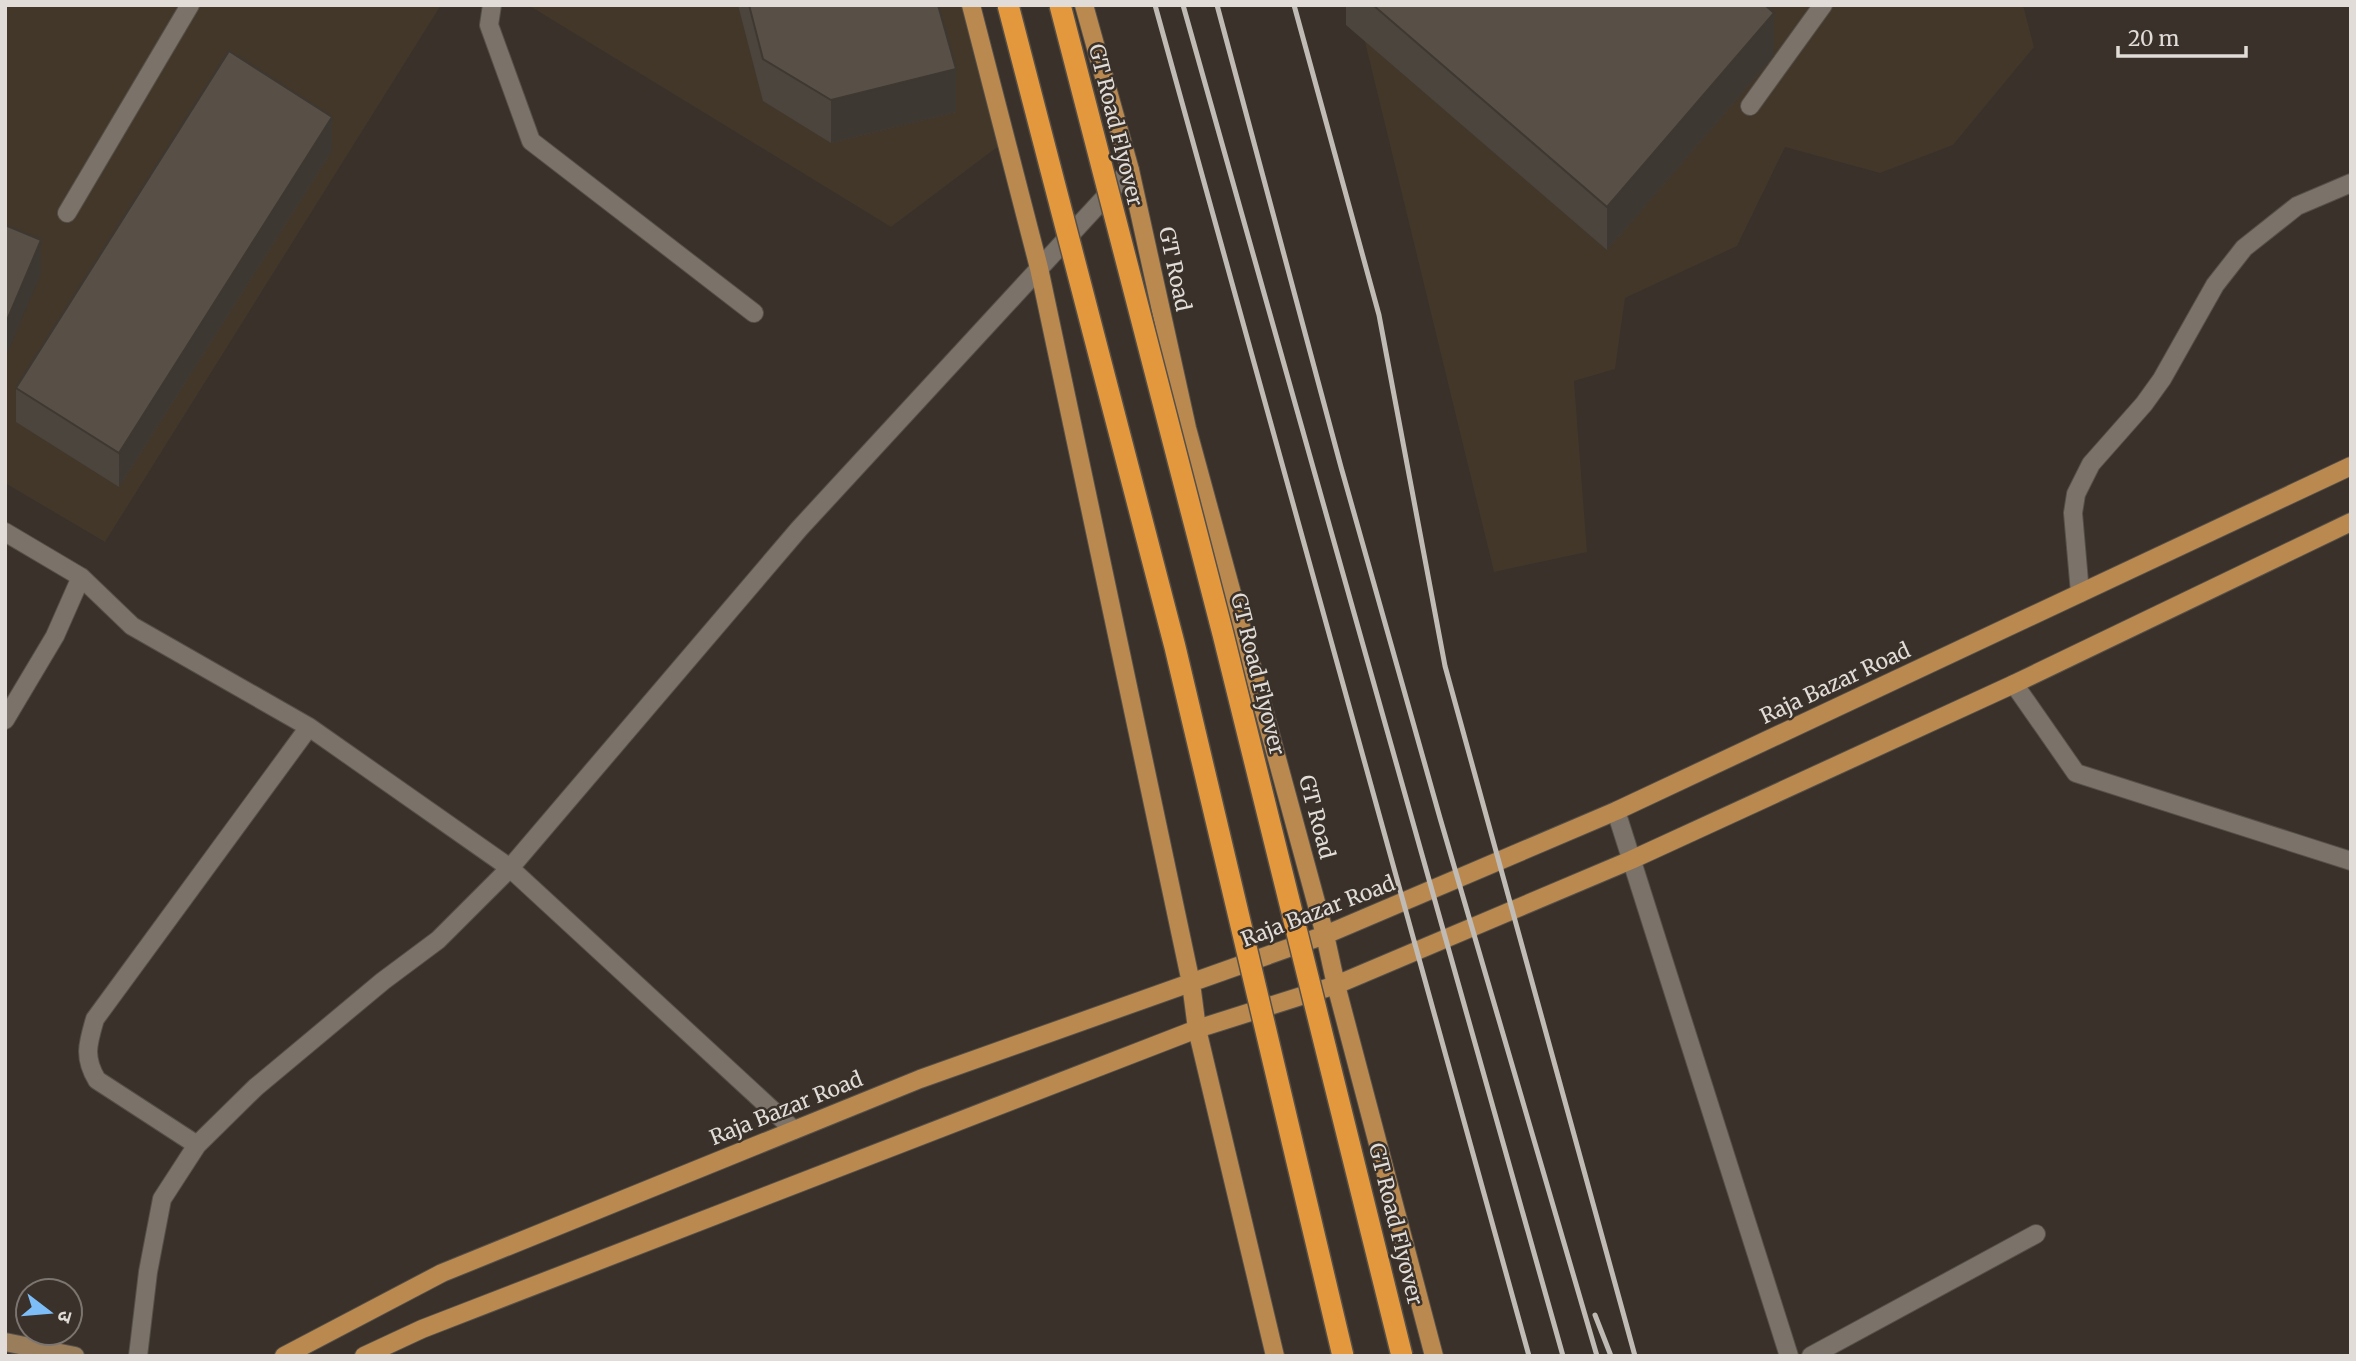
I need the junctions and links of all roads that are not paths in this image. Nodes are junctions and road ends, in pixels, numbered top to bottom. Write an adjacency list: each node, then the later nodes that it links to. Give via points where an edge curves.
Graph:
1 (190, 5): 11 (street)
2 (492, 5): 13 (street, via 489,25 531,141)
3 (971, 5): 12 (main road)
4 (1008, 5): 39 (highway, bridge, via 1175,648)
5 (1060, 5): 40 (highway, GT Road Flyover, bridge, via 1230,661)
6 (1084, 5): 9 (main road, GT Road)
7 (1824, 5): 8 (street)
8 (1750, 106)
9 (1130, 170): 12 (street); 26 (main road, GT Road, via 1187,428)
10 (2351, 183): 18 (street, via 2297,206 2244,248 2216,285 2162,379 2091,464 2076,494 2073,513)
11 (67, 213)
12 (1039, 268): 25 (street, via 799,529); 27 (main road)
13 (754, 313)
14 (2351, 466): 18 (main road, Raja Bazar Road)
15 (2351, 522): 19 (main road)
16 (5, 532): 17 (street)
17 (81, 577): 20 (street, via 55,636); 21 (street, via 132,626)
18 (2080, 593): 22 (main road, Raja Bazar Road)
19 (2014, 684): 23 (main road); 24 (street, via 2076,773)
20 (5, 720)
21 (309, 727): 25 (street); 31 (street, via 95,1019 88,1046 89,1067 97,1080)
22 (1615, 811): 23 (street); 26 (main road, Raja Bazar Road)
23 (1631, 860): 28 (main road); 42 (street)
24 (2351, 861)
25 (510, 868): 30 (street); 31 (street, via 438,940 256,1087)
26 (1325, 935): 27 (main road, Raja Bazar Road); 28 (main road, GT Road)
27 (1191, 983): 29 (main road); 30 (main road, Raja Bazar Road, via 920,1079)
28 (1336, 985): 29 (main road); 41 (main road, GT Road)
29 (1197, 1029): 37 (main road, via 422,1329); 38 (main road)
30 (794, 1130): 36 (main road, Raja Bazar Road, via 442,1272)
31 (197, 1144): 35 (street, via 162,1199)
32 (2036, 1234): 43 (street)
33 (5, 1342): 34 (street)
34 (75, 1356)
35 (138, 1356)
36 (284, 1356)
37 (364, 1356)
38 (1275, 1356)
39 (1343, 1356)
40 (1402, 1356)
41 (1434, 1356)
42 (1789, 1356)
43 (1811, 1356)

